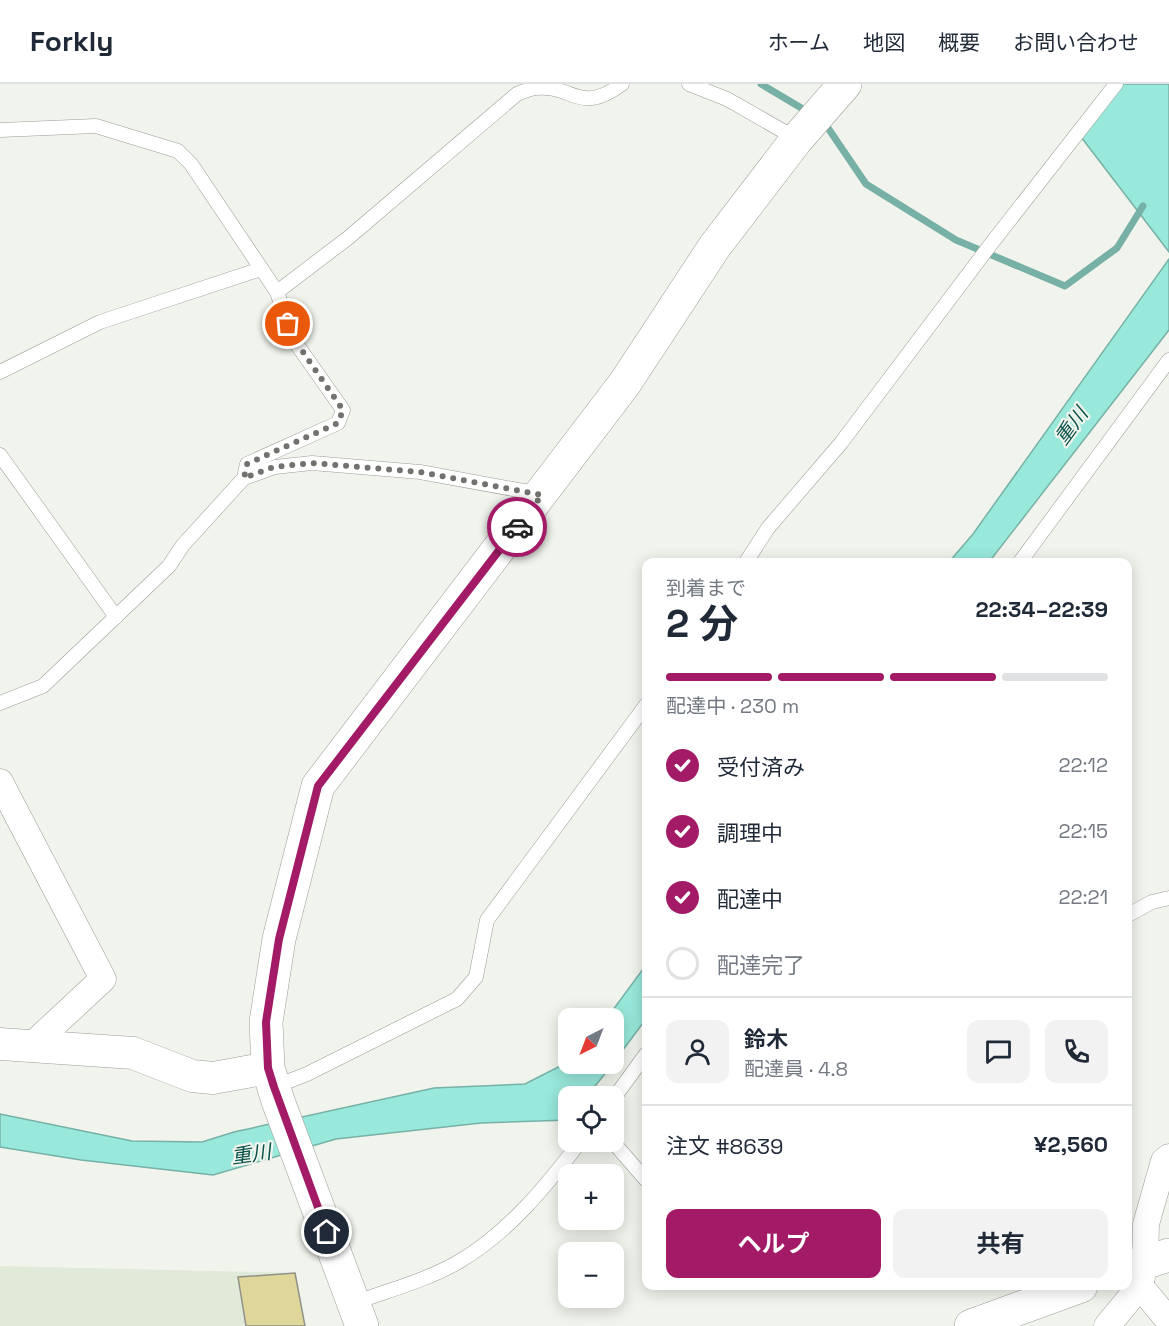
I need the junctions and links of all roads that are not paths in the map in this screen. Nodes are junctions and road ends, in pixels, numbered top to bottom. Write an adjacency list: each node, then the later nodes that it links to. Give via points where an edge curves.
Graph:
1 (622, 84): 8 (lane, via 598,98 584,99 554,88 536,87 517,94 348,238)
2 (690, 84): 6 (lane, via 727,99)
3 (845, 84): 6 (main road)
4 (1116, 84): 14 (lane, via 842,443 768,528)
5 (0, 130): 7 (lane, via 96,126 178,151 191,164)
6 (797, 139): 13 (main road, via 715,246 626,383)
7 (261, 269): 8 (lane); 10 (lane, via 99,322)
8 (278, 292): 12 (lane, via 294,339 343,410 342,417 338,423 247,464)
9 (1169, 360): 15 (lane)
10 (0, 372)
11 (0, 454): 16 (lane)
12 (244, 478): 13 (lane, via 274,467 312,463 420,472); 16 (lane, via 169,566)
13 (542, 495): 25 (main road, via 318,786 279,939 266,1022)
14 (749, 558)
15 (1023, 558)
16 (116, 617): 17 (lane, via 43,686)
17 (0, 703)
18 (642, 710): 25 (lane, via 487,920 476,977 457,999 307,1074)
19 (0, 782): 23 (street, via 103,979)
20 (1169, 898): 21 (lane)
21 (1132, 913)
22 (0, 1044): 23 (street)
23 (31, 1046): 25 (street, via 133,1053 192,1076)
24 (642, 1060): 26 (lane)
25 (273, 1086): 35 (main road)
26 (623, 1086)
27 (572, 1152): 35 (lane, via 512,1221 461,1260)
28 (622, 1152): 30 (lane)
29 (1169, 1157): 31 (street, via 1164,1161 1146,1224)
30 (642, 1175)
31 (1146, 1268): 32 (street); 36 (street)
32 (1132, 1289)
33 (1071, 1290): 37 (main road)
34 (1131, 1290): 38 (street)
35 (356, 1309)
36 (1169, 1321)
37 (971, 1326)
38 (1107, 1326)

